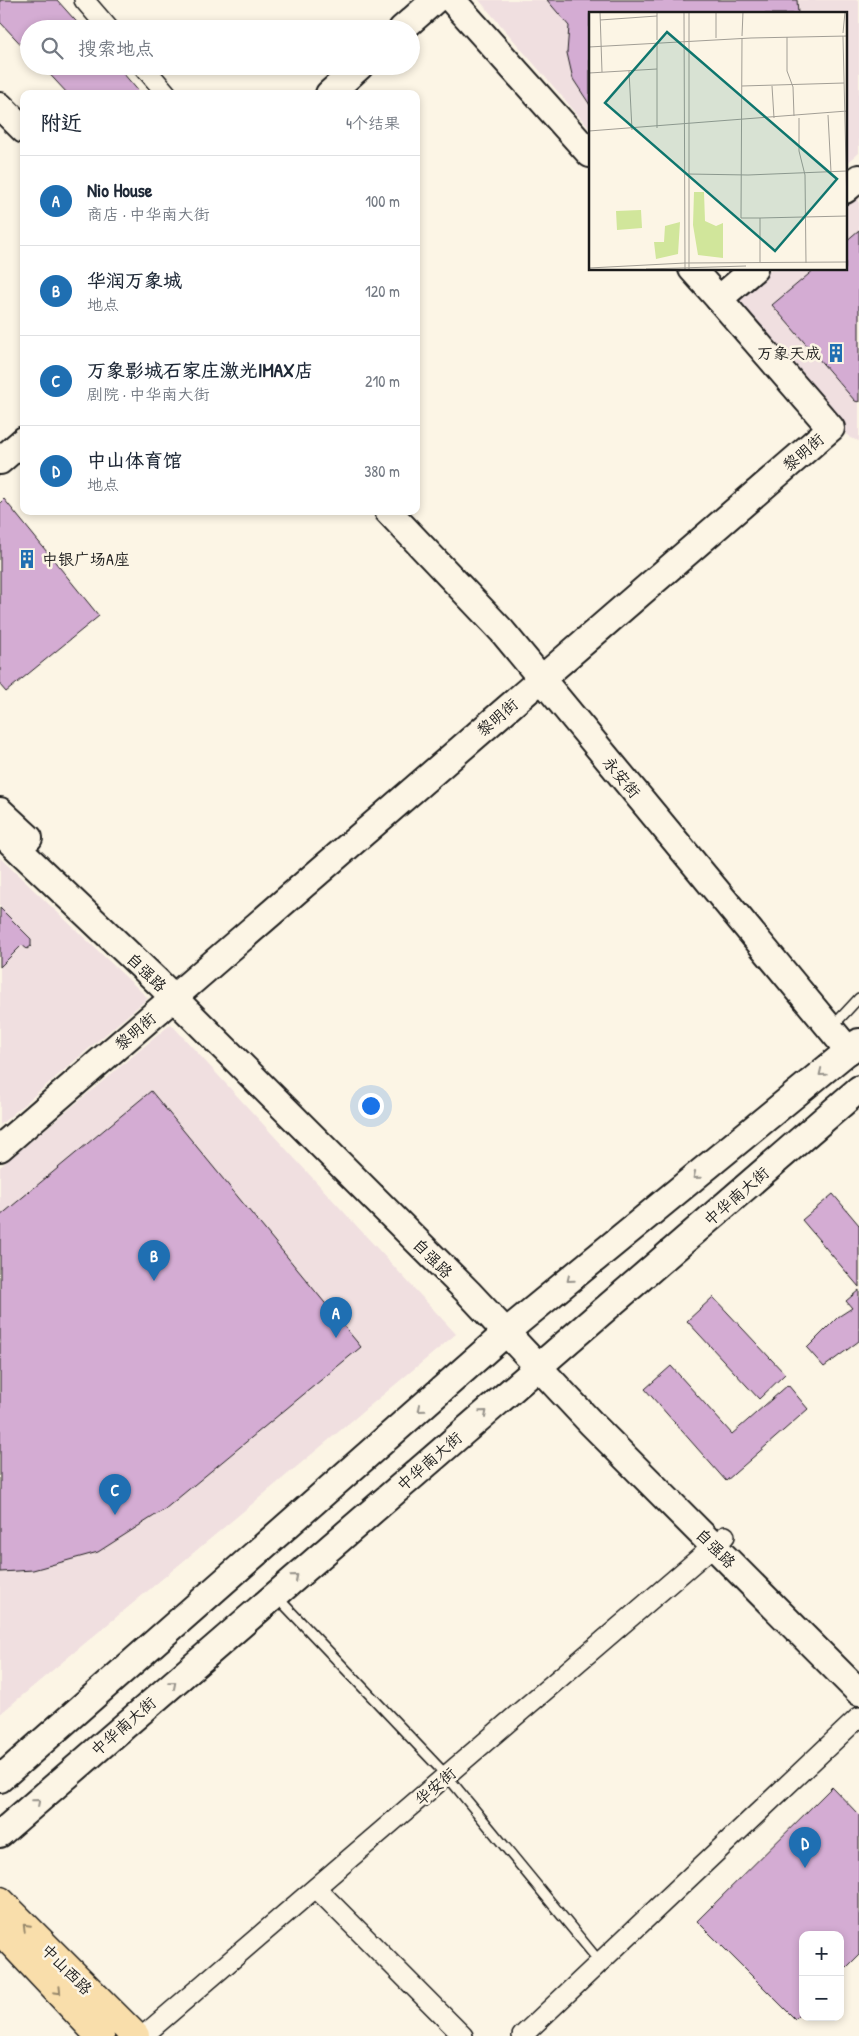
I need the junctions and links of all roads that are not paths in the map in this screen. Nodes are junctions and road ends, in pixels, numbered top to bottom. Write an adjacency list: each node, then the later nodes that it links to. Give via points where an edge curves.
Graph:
1 (84, 0): 4 (street)
2 (435, 0): 5 (main road)
3 (452, 0): 12 (main road)
4 (101, 20)
5 (412, 20)
6 (150, 75): 8 (street)
7 (350, 75): 9 (main road)
8 (163, 90)
9 (333, 90)
10 (0, 106): 11 (main road)
11 (20, 126)
12 (589, 153)
13 (859, 178): 14 (main road)
14 (846, 189)
15 (693, 270): 17 (main road)
16 (753, 270): 17 (main road)
17 (720, 299): 21 (main road, 黎明街, via 831,428)
18 (20, 444): 19 (main road)
19 (0, 461)
20 (392, 515): 21 (main road, 永安街, via 502,631)
21 (541, 679): 24 (main road, 黎明街); 26 (main road, 永安街)
22 (0, 811): 24 (main road, 自强路)
23 (0, 832): 24 (main road, 自强路)
24 (179, 993): 29 (main road, 黎明街); 30 (main road, 自强路)
25 (859, 998): 26 (lane)
26 (830, 1029): 27 (main road, 永安街)
27 (854, 1047): 30 (main road, one-way to 30)
28 (859, 1088): 31 (main road, 中华南大街)
29 (0, 1148)
30 (512, 1328): 31 (main road, 自强路); 38 (main road, one-way to 38)
31 (544, 1362): 32 (main road, 自强路); 33 (main road, 中华南大街, one-way to 31)
32 (720, 1541): 34 (main road, 自强路); 35 (main road, 自强路); 37 (street, 华安街)
33 (275, 1594): 37 (lane); 39 (main road, 中华南大街, one-way to 33)
34 (859, 1671)
35 (859, 1692)
36 (859, 1717): 43 (street)
37 (447, 1776): 40 (street, 华安街); 43 (lane)
38 (0, 1779)
39 (0, 1834)
40 (316, 1888): 46 (street, 华安街); 47 (street)
41 (0, 1901): 45 (main road, 中山西路, one-way to 41)
42 (0, 1930): 44 (main road, 中山西路, one-way to 44)
43 (600, 1961): 48 (street)
44 (100, 2036)
45 (135, 2036)
46 (144, 2036)
47 (463, 2036)
48 (522, 2036)

